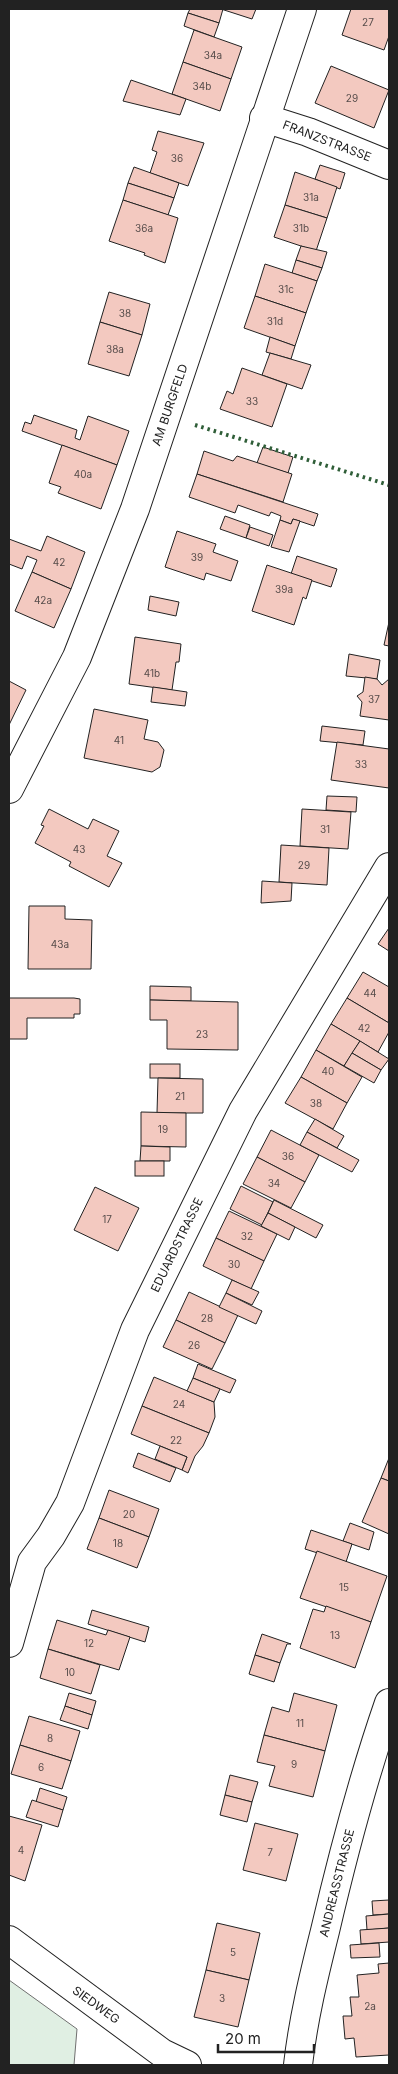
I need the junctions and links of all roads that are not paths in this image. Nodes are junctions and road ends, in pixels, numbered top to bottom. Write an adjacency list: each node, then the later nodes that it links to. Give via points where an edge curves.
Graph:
1 (302, 9): 2 (street, AM BURGFELD)
2 (264, 118): 3 (street, FRANZSTRASSE); 4 (street, AM BURGFELD, via 135,508 77,657)
3 (389, 165)
4 (9, 790)
5 (389, 867): 6 (street, EDUARDSTRASSE, via 243,1111 139,1321 70,1503 32,1562)
6 (9, 1643)
7 (389, 1703): 10 (street, ANDREASSTRASSE, via 369,1762 334,1892 311,1988)
8 (9, 1940): 9 (street, SIEDWEG, via 162,2053)
9 (187, 2065)
10 (298, 2065)

